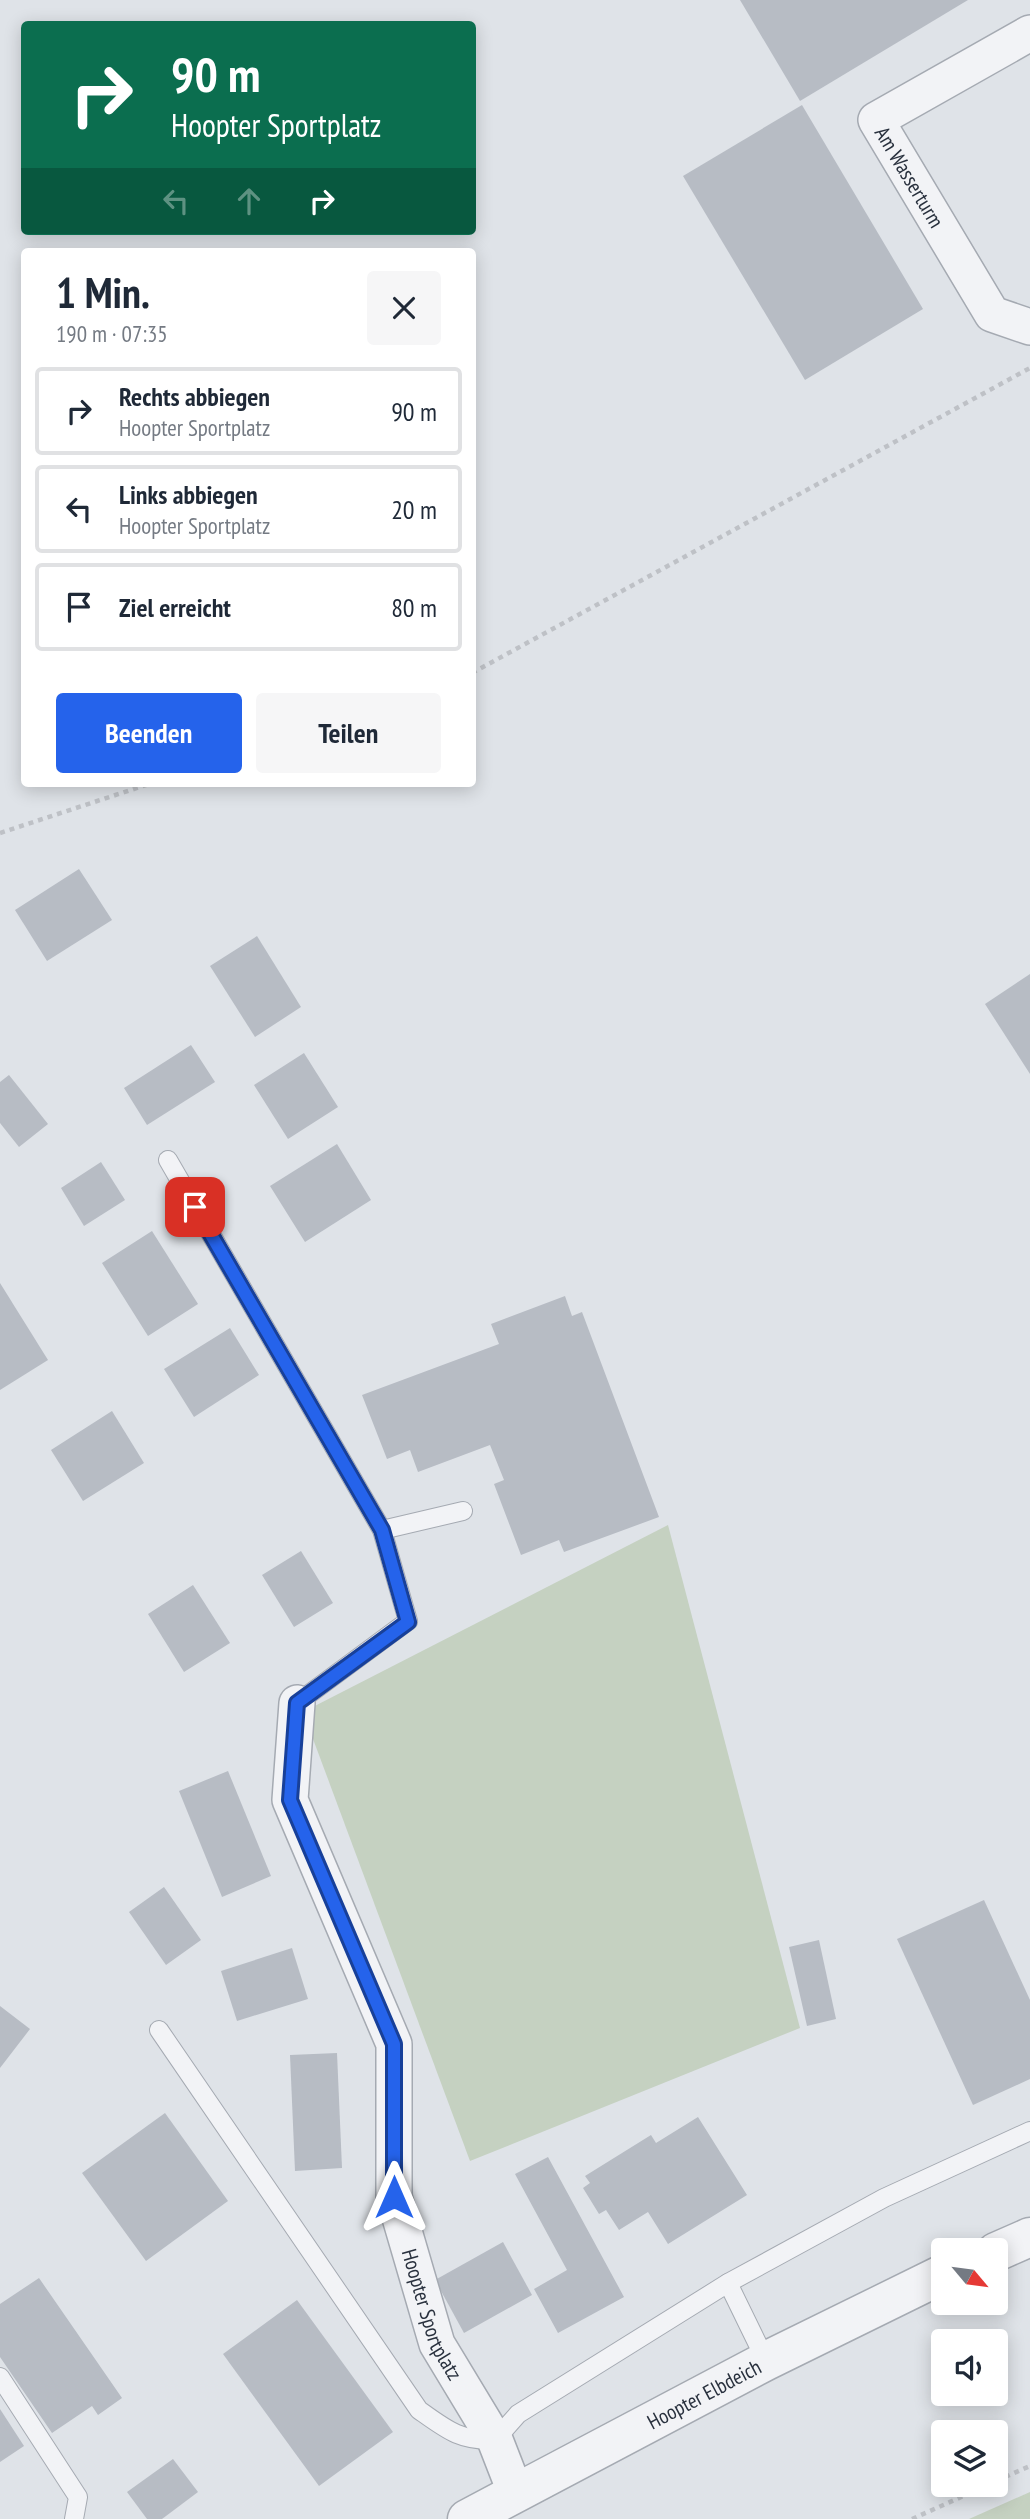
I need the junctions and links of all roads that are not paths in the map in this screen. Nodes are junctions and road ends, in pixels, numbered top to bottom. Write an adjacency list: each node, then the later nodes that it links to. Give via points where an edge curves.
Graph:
1 (1030, 33): 2 (street, Am Wasserturm, via 876,120 992,314)
2 (1030, 327)
3 (168, 1160): 5 (lane, Hoopter Sportplatz)
4 (463, 1511): 5 (lane)
5 (382, 1530): 6 (lane, Hoopter Sportplatz, via 408,1622)
6 (297, 1703): 15 (street, Hoopter Sportplatz, via 290,1800 394,2044 394,2197 437,2344)
7 (159, 2030): 15 (lane, via 419,2410 451,2432 474,2441)
8 (1030, 2131): 12 (lane, via 884,2198)
9 (1030, 2237): 10 (street)
10 (1008, 2247)
11 (931, 2280): 13 (street, Hoopter Elbdeich)
12 (728, 2283): 13 (lane); 15 (lane, via 518,2414)
13 (766, 2361): 16 (street, Hoopter Elbdeich)
14 (0, 2377): 17 (lane, via 78,2497)
15 (495, 2440): 16 (street, Hoopter Sportplatz)
16 (516, 2494): 18 (street, Hoopter Elbdeich)
17 (74, 2519)
18 (467, 2519)

